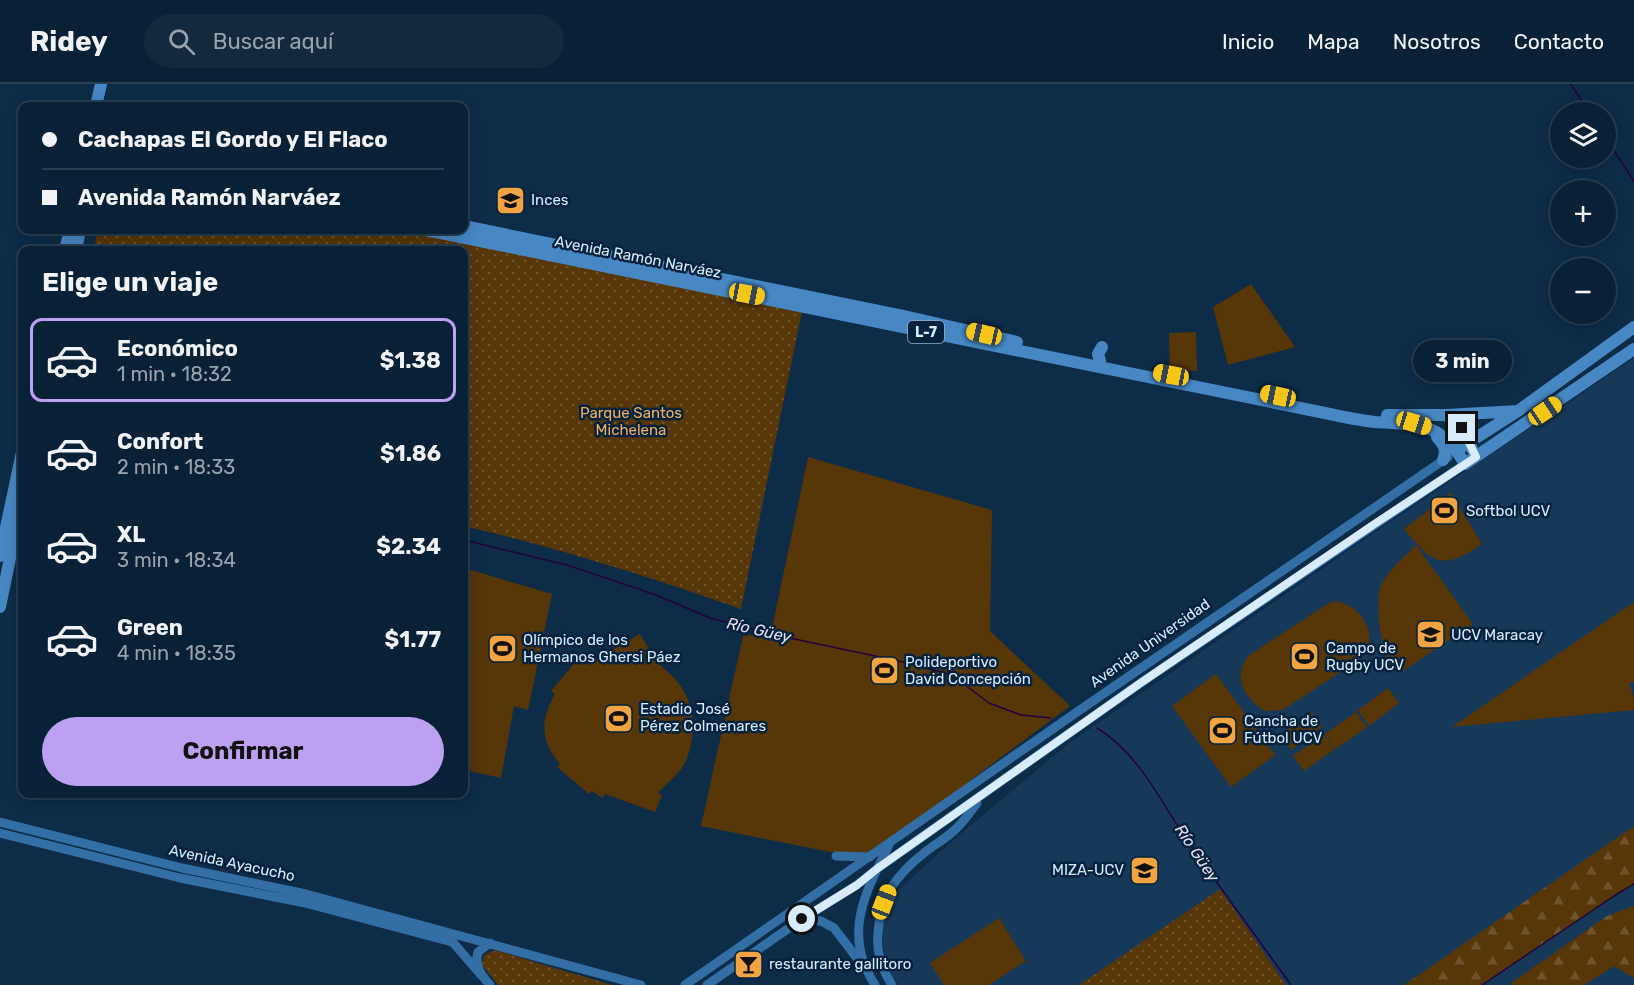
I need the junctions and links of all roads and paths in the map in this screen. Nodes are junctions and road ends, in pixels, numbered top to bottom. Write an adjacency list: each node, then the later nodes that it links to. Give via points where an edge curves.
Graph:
1 (100, 84): 3 (main road)
2 (108, 84): 4 (main road)
3 (97, 102)
4 (105, 102)
5 (468, 227): 10 (main road, Avenida Ramón Narváez / L-7, via 903,316)
6 (446, 234): 13 (main road, Avenida Ramón Narváez / L-7, via 1320,412)
7 (1634, 327): 11 (main road, Avenida Universidad)
8 (1102, 347): 10 (main road)
9 (1634, 349): 17 (main road, Avenida Universidad)
10 (1100, 361): 12 (main road, Avenida Ramón Narváez / L-7, via 1379,415)
11 (1518, 411): 12 (main road, Avenida Ramón Narváez); 14 (main road, Avenida Universidad)
12 (1446, 415): 14 (main road, via 1462,428)
13 (1428, 428): 15 (main road, Avenida Ramón Narváez / L-7, via 1444,436); 16 (main road, via 1443,444)
14 (1470, 442): 15 (main road, Avenida Universidad); 17 (main road)
15 (1457, 450): 16 (street, Avenida Universidad); 17 (main road, Avenida Ramón Narváez / L-7)
16 (1443, 460): 22 (street, Avenida Universidad)
17 (1470, 460): 23 (street, Avenida Universidad)
18 (18, 474): 20 (main road)
19 (18, 519): 21 (main road)
20 (0, 556)
21 (0, 608)
22 (1135, 671): 23 (street); 27 (street, Avenida Universidad)
23 (1142, 682): 24 (street, Avenida Universidad)
24 (982, 796): 30 (street, Avenida Universidad); 42 (street, via 951,834 917,859 888,890 879,915 877,946)
25 (0, 822): 32 (street, Avenida Ayacucho, via 182,868 306,894)
26 (0, 833): 33 (street, Avenida Ayacucho, via 180,878 305,903)
27 (890, 843): 29 (street, Avenida Universidad); 30 (street)
28 (836, 856): 29 (street)
29 (870, 857): 39 (street, Avenida Universidad)
30 (878, 868): 31 (street, Avenida Universidad); 35 (street, via 859,919 858,941)
31 (802, 919): 35 (street, via 821,921 834,928); 40 (street, Avenida Universidad)
32 (444, 931): 33 (street); 34 (street, Avenida Ayacucho)
33 (452, 942): 36 (street)
34 (490, 943): 36 (street, via 477,956); 38 (street, Avenida Ayacucho)
35 (864, 969): 41 (street)
36 (482, 976): 37 (street)
37 (490, 985)
38 (641, 985)
39 (685, 985)
40 (707, 985)
41 (875, 985)
42 (892, 985)

